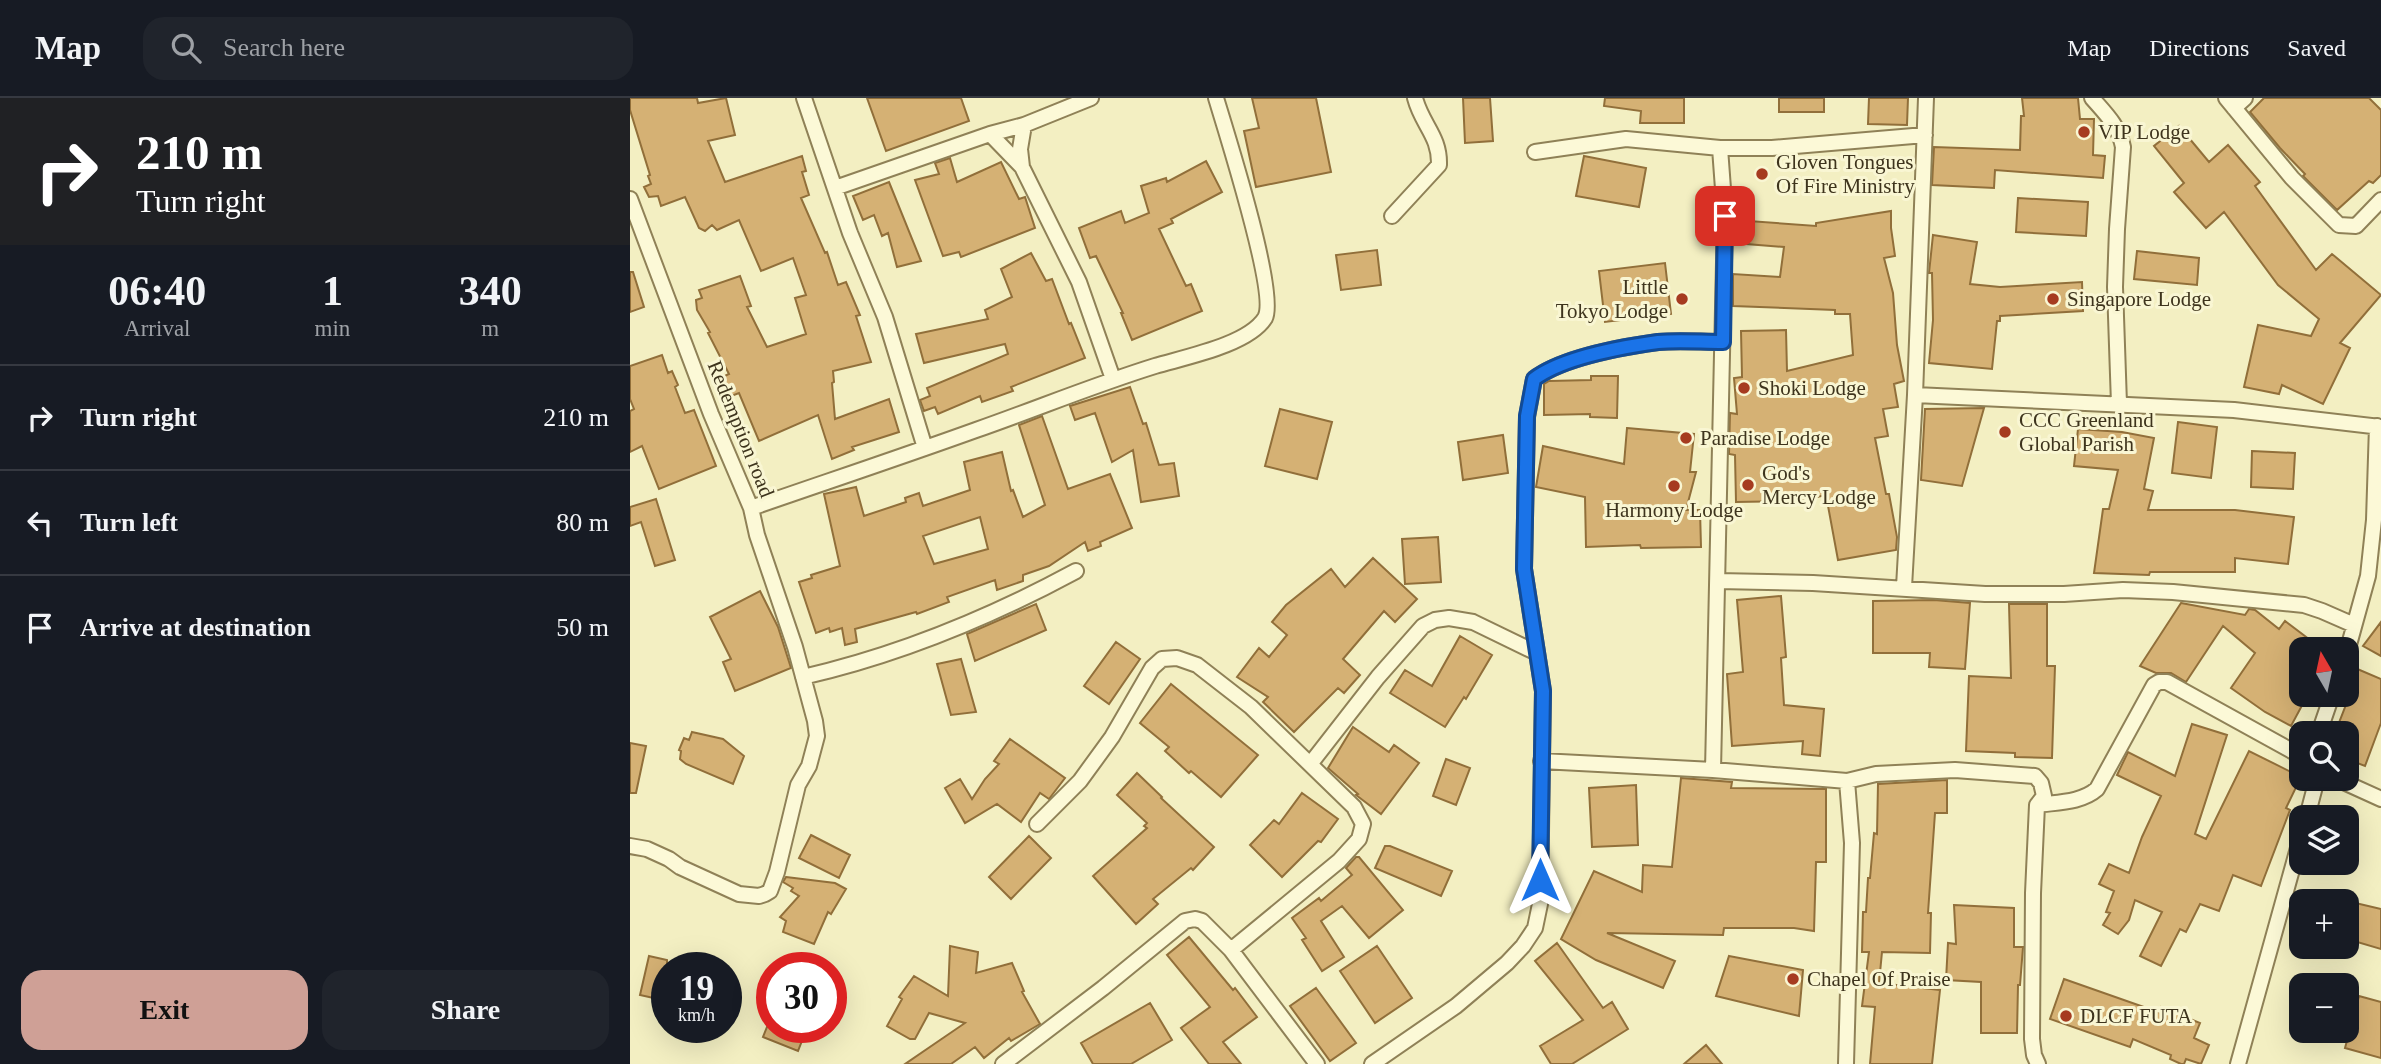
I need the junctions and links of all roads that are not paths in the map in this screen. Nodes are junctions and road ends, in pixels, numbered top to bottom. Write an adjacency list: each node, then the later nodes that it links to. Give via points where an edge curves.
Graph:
1 (804, 98): 14 (street)
2 (1091, 98): 8 (street)
3 (1216, 98): 20 (street, via 1259,251 1266,317 1247,335 1215,348)
4 (1415, 98): 17 (street, via 1437,142 1439,165)
5 (1926, 98): 10 (street)
6 (2092, 98): 22 (street, via 2114,122 2123,147 2115,287)
7 (2235, 101): 16 (street, via 2291,178 2339,225 2356,226)
8 (1024, 125): 9 (street); 13 (street)
9 (990, 134): 13 (street); 14 (street)
10 (1925, 135): 11 (street); 21 (street)
11 (1720, 148): 12 (street, via 1626,139); 19 (street, via 1725,216)
12 (1535, 152)
13 (1022, 167): 20 (street, via 1079,282)
14 (835, 188): 24 (street, via 885,317)
15 (630, 200): 18 (street, Redemption road)
16 (2381, 200)
17 (1392, 216)
18 (633, 218): 25 (street, Redemption road)
19 (1723, 342): 27 (street); 31 (street, via 1660,342 1617,350 1549,368 1534,379 1527,416 1524,569)
20 (1113, 379): 24 (street)
21 (1915, 394): 22 (street); 28 (street)
22 (2119, 404): 23 (street, via 2234,410)
23 (2379, 426): 29 (street, via 2368,576)
24 (925, 448): 25 (street)
25 (751, 508): 32 (street, Redemption road)
26 (1076, 571): 32 (street, via 928,640)
27 (1718, 581): 28 (street); 36 (street)
28 (1905, 587): 29 (street, via 1986,594 2173,592 2304,606)
29 (2354, 625): 30 (street)
30 (2351, 637)
31 (1537, 653): 34 (street, via 1543,691); 35 (street, via 1473,622 1435,620 1423,626 1378,677)
32 (803, 677): 42 (street, Redemption road, via 817,736 798,785 770,891 759,896 739,894 647,849)
33 (2289, 749): 40 (street, via 2159,682 2097,789 2078,799)
34 (1541, 761): 36 (street); 47 (street, via 1540,904 1535,928 1507,963 1456,1006)
35 (1311, 763): 41 (street, via 1197,665 1177,658 1162,659 1080,782); 44 (street, via 1354,807 1363,824 1359,839 1339,861)
36 (1713, 770): 37 (street)
37 (1847, 781): 40 (street, via 1876,774 1955,770 2026,774 2041,783 2044,796); 48 (street, via 1852,843)
38 (2359, 789): 39 (street)
39 (2381, 799)
40 (2037, 805): 49 (street, via 2031,1003)
41 (1037, 824)
42 (630, 846)
43 (2290, 875): 50 (street)
44 (1231, 950): 45 (street, via 1202,921 1185,921); 46 (street)
45 (1003, 1064)
46 (1317, 1064)
47 (1372, 1064)
48 (1846, 1064)
49 (2038, 1064)
50 (2238, 1064)

